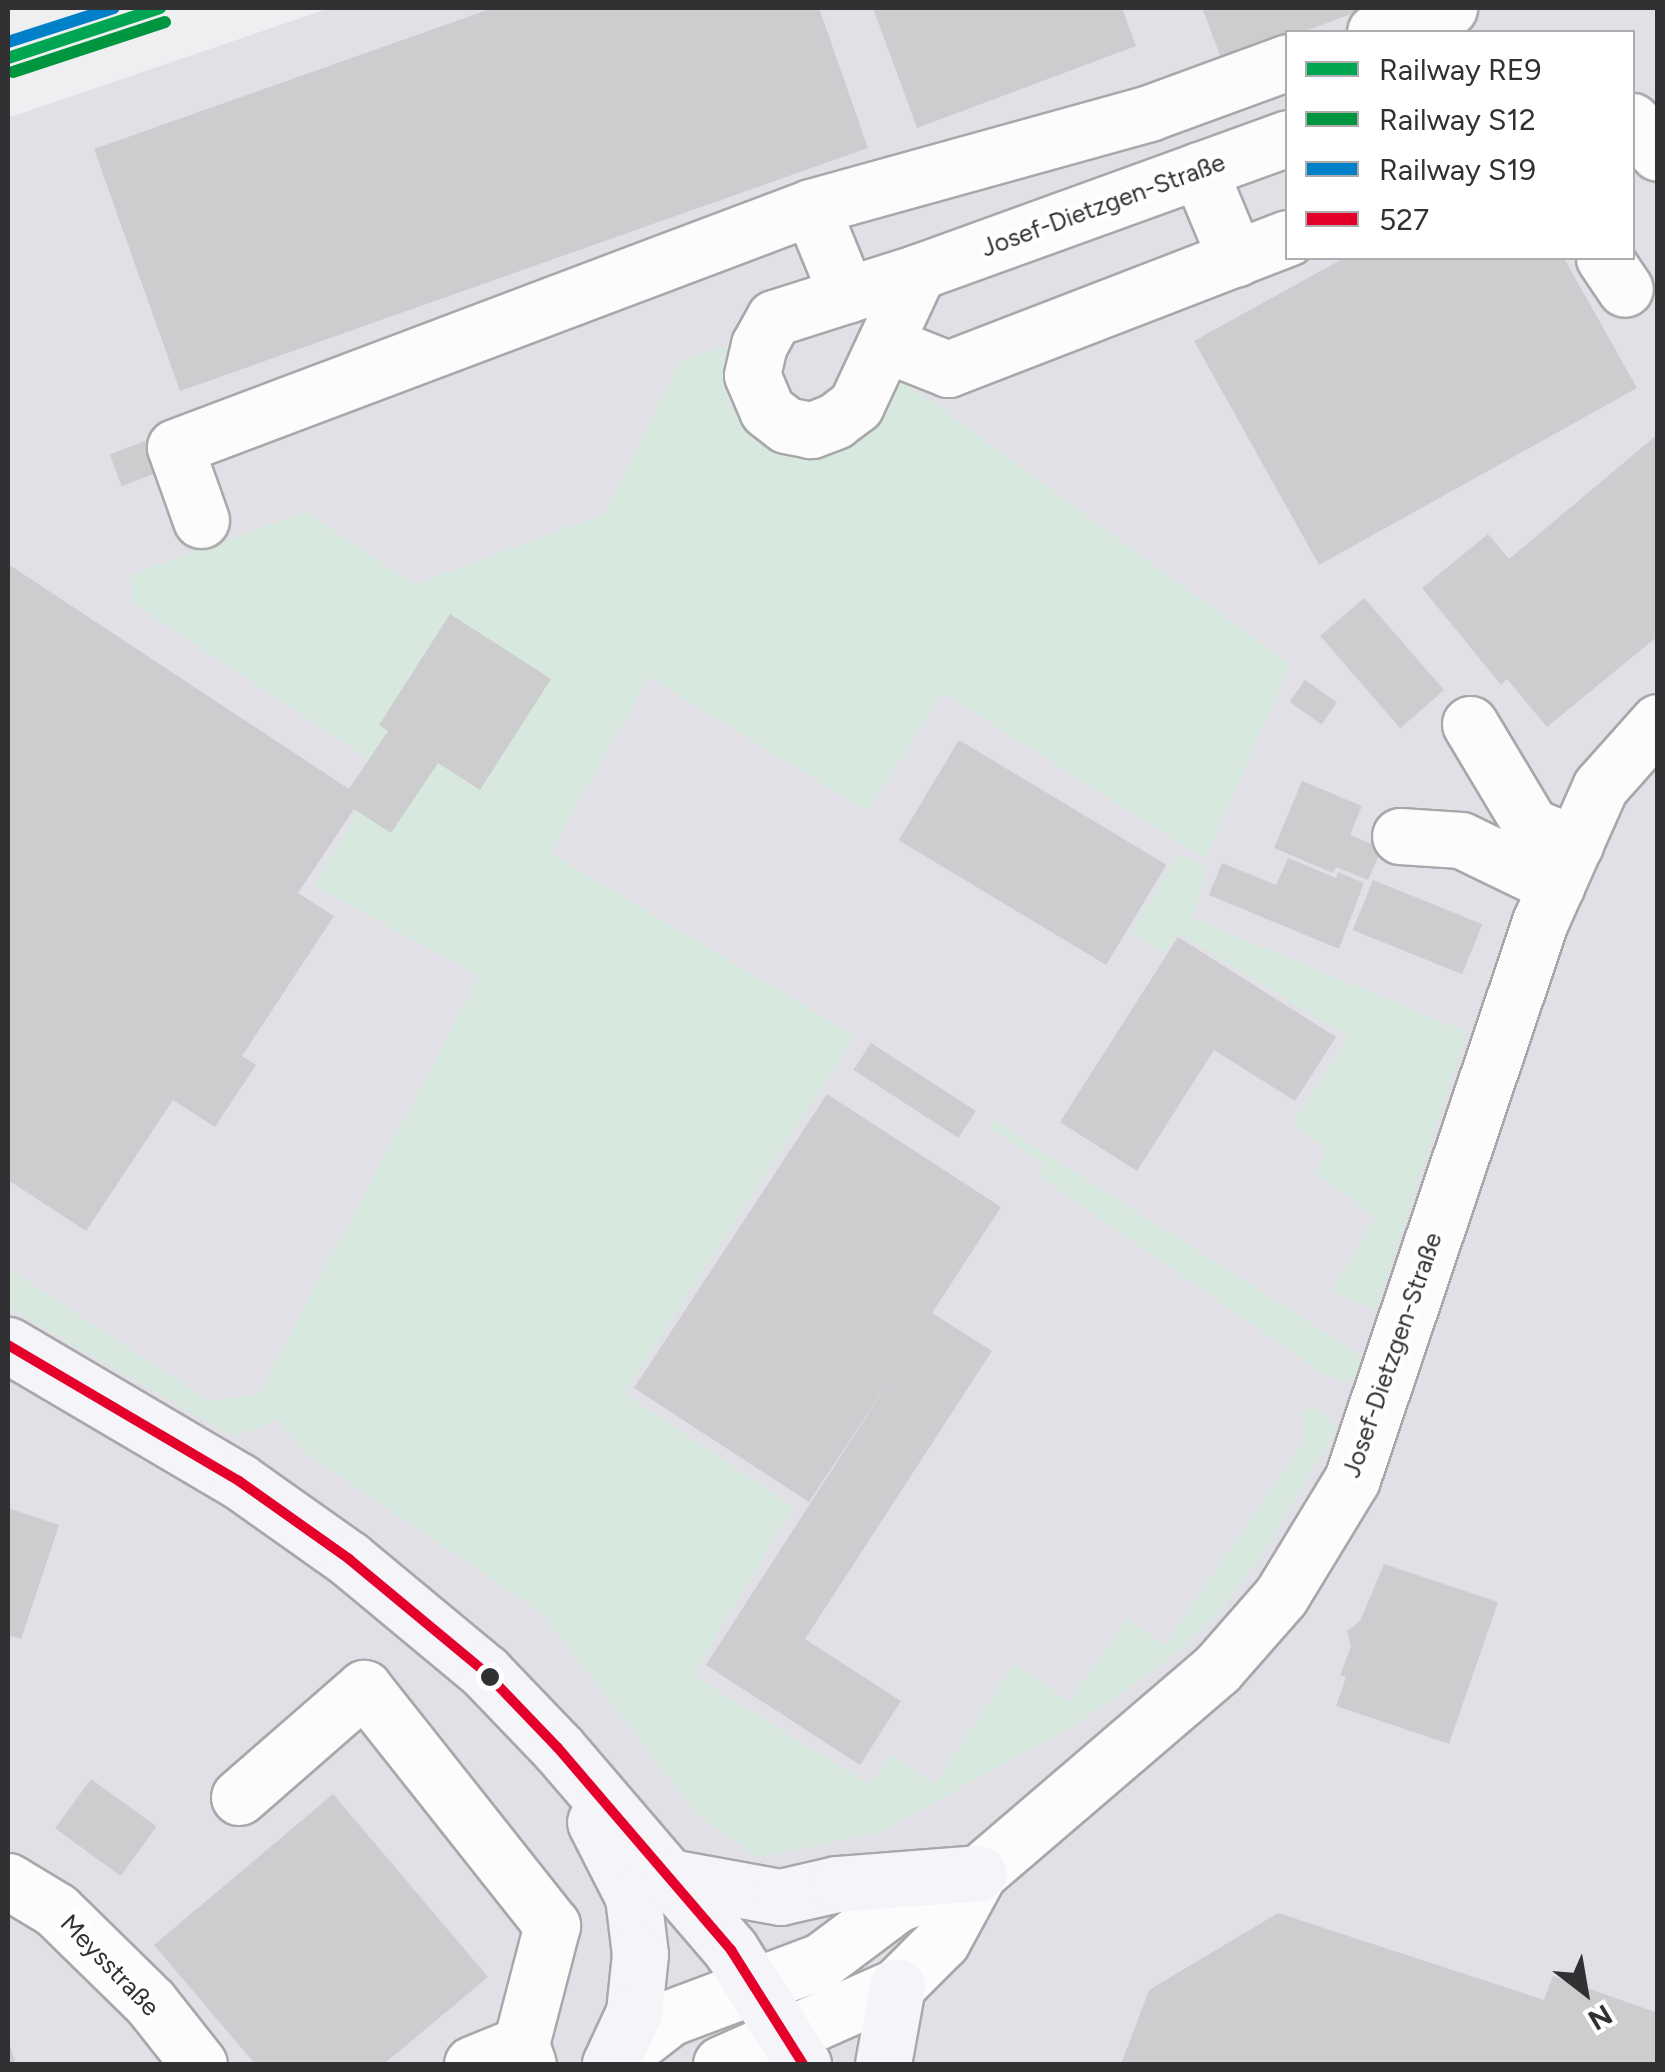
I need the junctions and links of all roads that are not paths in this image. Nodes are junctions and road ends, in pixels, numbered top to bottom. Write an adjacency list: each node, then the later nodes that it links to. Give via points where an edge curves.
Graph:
1 (1451, 8): 2 (street)
2 (1381, 30)
3 (1285, 65): 4 (street)
4 (1149, 114): 6 (street); 7 (street)
5 (1285, 139): 6 (street, Josef-Dietzgen-Straße)
6 (1186, 175): 9 (street); 10 (street, Josef-Dietzgen-Straße)
7 (811, 207): 11 (street); 13 (street, via 175,447)
8 (1285, 239): 9 (street)
9 (1236, 258): 12 (street, via 948,369)
10 (918, 272): 11 (street, Josef-Dietzgen-Straße); 12 (street, Josef-Dietzgen-Straße)
11 (848, 295): 12 (street, Josef-Dietzgen-Straße, via 774,318 752,374 767,410 786,425 811,430 835,421 856,406)
12 (885, 344)
13 (201, 520)
14 (1658, 722): 17 (street, Josef-Dietzgen-Straße, via 1600,787)
15 (1470, 724): 17 (street, via 1531,826)
16 (1400, 836): 17 (street, via 1461,840)
17 (1565, 865): 21 (street, Josef-Dietzgen-Straße, via 1352,1479 1281,1596 1216,1669)
18 (8, 1345): 19 (main road, via 239,1481 349,1559 485,1672)
19 (558, 1748): 22 (main road); 30 (main road, via 633,1896 640,1954 634,2012)
20 (239, 1796): 27 (street, via 364,1688 552,1924)
21 (979, 1874): 22 (main road, via 837,1884 780,1898); 24 (street, via 942,1941); 25 (street, Josef-Dietzgen-Straße, via 896,1904 821,1961)
22 (670, 1876): 25 (main road)
23 (14, 1891): 28 (street, Meysstraße, via 56,1910 150,2002)
24 (897, 1986): 26 (street); 32 (main road)
25 (754, 1988): 26 (main road); 30 (street, Josef-Dietzgen-Straße, via 669,2018)
26 (794, 2051): 31 (street)
27 (525, 2054): 29 (street)
28 (198, 2064)
29 (472, 2064)
30 (610, 2064)
31 (721, 2064)
32 (883, 2064)

